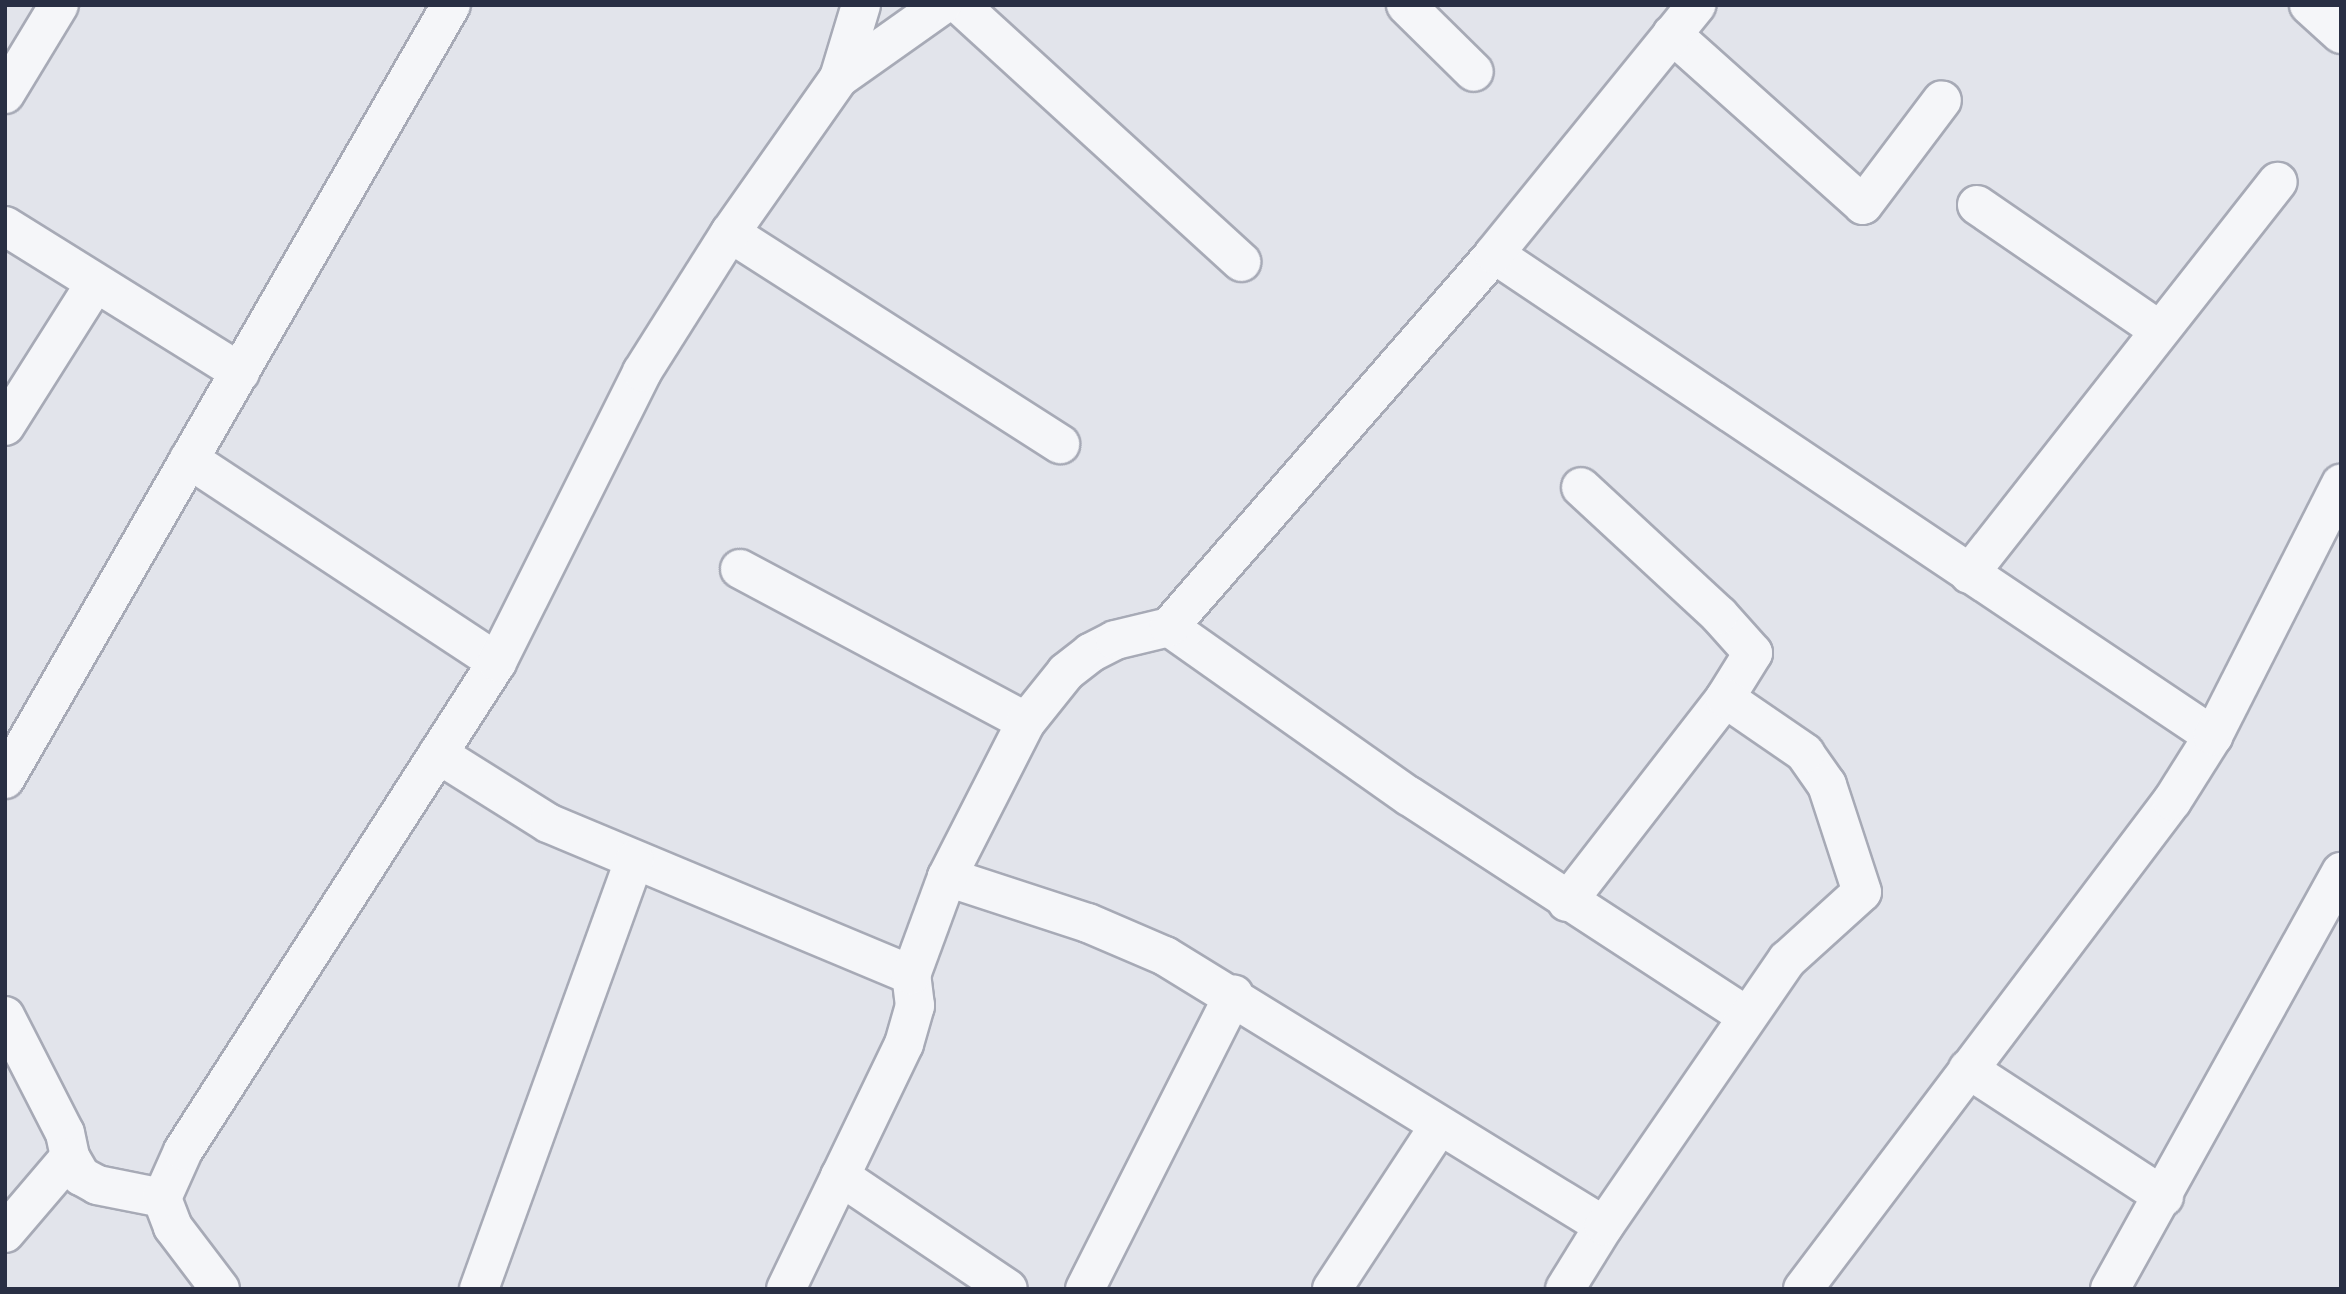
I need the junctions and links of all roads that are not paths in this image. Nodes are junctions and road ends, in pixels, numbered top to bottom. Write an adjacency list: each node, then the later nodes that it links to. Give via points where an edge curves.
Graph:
1 (59, 5): 12 (street)
2 (451, 5): 22 (street)
3 (862, 5): 11 (street)
4 (942, 5): 11 (street)
5 (960, 5): 19 (street)
6 (1406, 5): 10 (street)
7 (2309, 5): 9 (street)
8 (1684, 19): 13 (street, via 1863,205); 18 (street)
9 (2341, 34)
10 (1474, 72)
11 (839, 78): 17 (street)
12 (5, 93)
13 (1941, 100)
14 (2278, 182): 21 (street)
15 (1977, 205): 21 (street)
16 (5, 226): 20 (street)
17 (730, 233): 24 (street); 31 (street, via 642,372)
18 (1494, 254): 29 (street); 30 (street)
19 (1241, 262)
20 (94, 285): 22 (street); 23 (street)
21 (2159, 330): 29 (street)
22 (240, 372): 25 (street)
23 (5, 426)
24 (1060, 444)
25 (189, 459): 31 (street); 36 (street)
26 (2341, 484): 34 (street)
27 (1581, 487): 32 (street, via 1719,615 1753,653)
28 (740, 569): 33 (street)
29 (1969, 574): 34 (street)
30 (1169, 627): 33 (street, via 1115,640 1090,653 1066,673); 40 (street)
31 (497, 662): 35 (street)
32 (1725, 698): 40 (street); 44 (street, via 1805,753 1827,785 1861,892 1787,960)
33 (1026, 722): 39 (street)
34 (2213, 736): 45 (street, via 2172,801)
35 (438, 754): 37 (street, via 548,823); 50 (street, via 183,1151)
36 (5, 779)
37 (634, 860): 41 (street); 54 (street)
38 (2341, 872): 49 (street)
39 (947, 877): 41 (street); 42 (street, via 1088,923 1165,956)
40 (1567, 902): 44 (street)
41 (911, 975): 48 (street, via 912,1026)
42 (1234, 994): 46 (street); 57 (street)
43 (5, 1016): 47 (street, via 65,1133)
44 (1746, 1016): 51 (street)
45 (1968, 1069): 49 (street); 60 (street)
46 (1439, 1126): 51 (street); 58 (street)
47 (69, 1157): 50 (street, via 81,1176 97,1185); 52 (street)
48 (841, 1176): 55 (street); 56 (street)
49 (2164, 1197): 61 (street)
50 (162, 1198): 53 (street, via 173,1227)
51 (1604, 1226): 59 (street)
52 (5, 1233)
53 (220, 1289)
54 (479, 1289)
55 (786, 1289)
56 (1008, 1289)
57 (1085, 1289)
58 (1332, 1289)
59 (1565, 1289)
60 (1803, 1289)
61 (2110, 1289)

